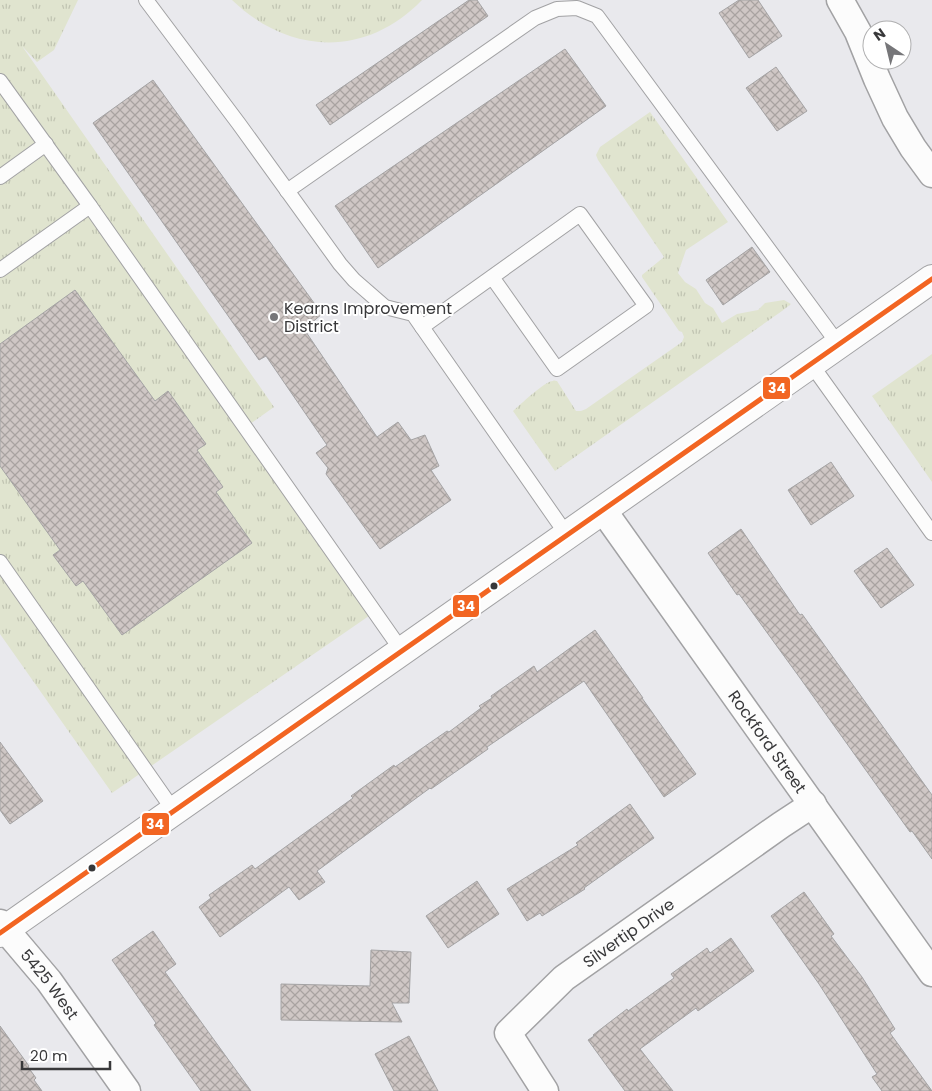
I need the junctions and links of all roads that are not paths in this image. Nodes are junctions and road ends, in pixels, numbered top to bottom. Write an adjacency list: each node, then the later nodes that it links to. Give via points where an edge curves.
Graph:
1 (146, 0): 7 (lane)
2 (840, 0): 5 (street, via 858,32 895,118)
3 (0, 81): 4 (lane)
4 (46, 144): 6 (lane); 8 (lane)
5 (932, 174)
6 (0, 177)
7 (287, 191): 12 (lane, via 354,280 385,307 413,314); 13 (lane, via 535,18 557,9 577,8 597,16)
8 (90, 206): 9 (lane); 19 (lane)
9 (0, 270)
10 (492, 277): 10 (lane, via 580,214 646,306 557,369); 12 (lane)
11 (932, 279): 13 (main road)
12 (422, 327): 17 (lane)
13 (839, 345): 14 (main road)
14 (810, 364): 15 (main road); 16 (lane)
15 (603, 510): 17 (main road); 20 (street, Rockford Street)
16 (932, 533)
17 (566, 535): 19 (main road)
18 (0, 562): 21 (lane)
19 (402, 651): 21 (main road)
20 (813, 804): 23 (street, Rockford Street); 25 (street, Silvertip Drive, via 564,978 508,1033)
21 (174, 811): 22 (main road)
22 (2, 928): 24 (street, 5425 West, via 49,981)
23 (932, 973)
24 (127, 1091)
25 (545, 1091)

